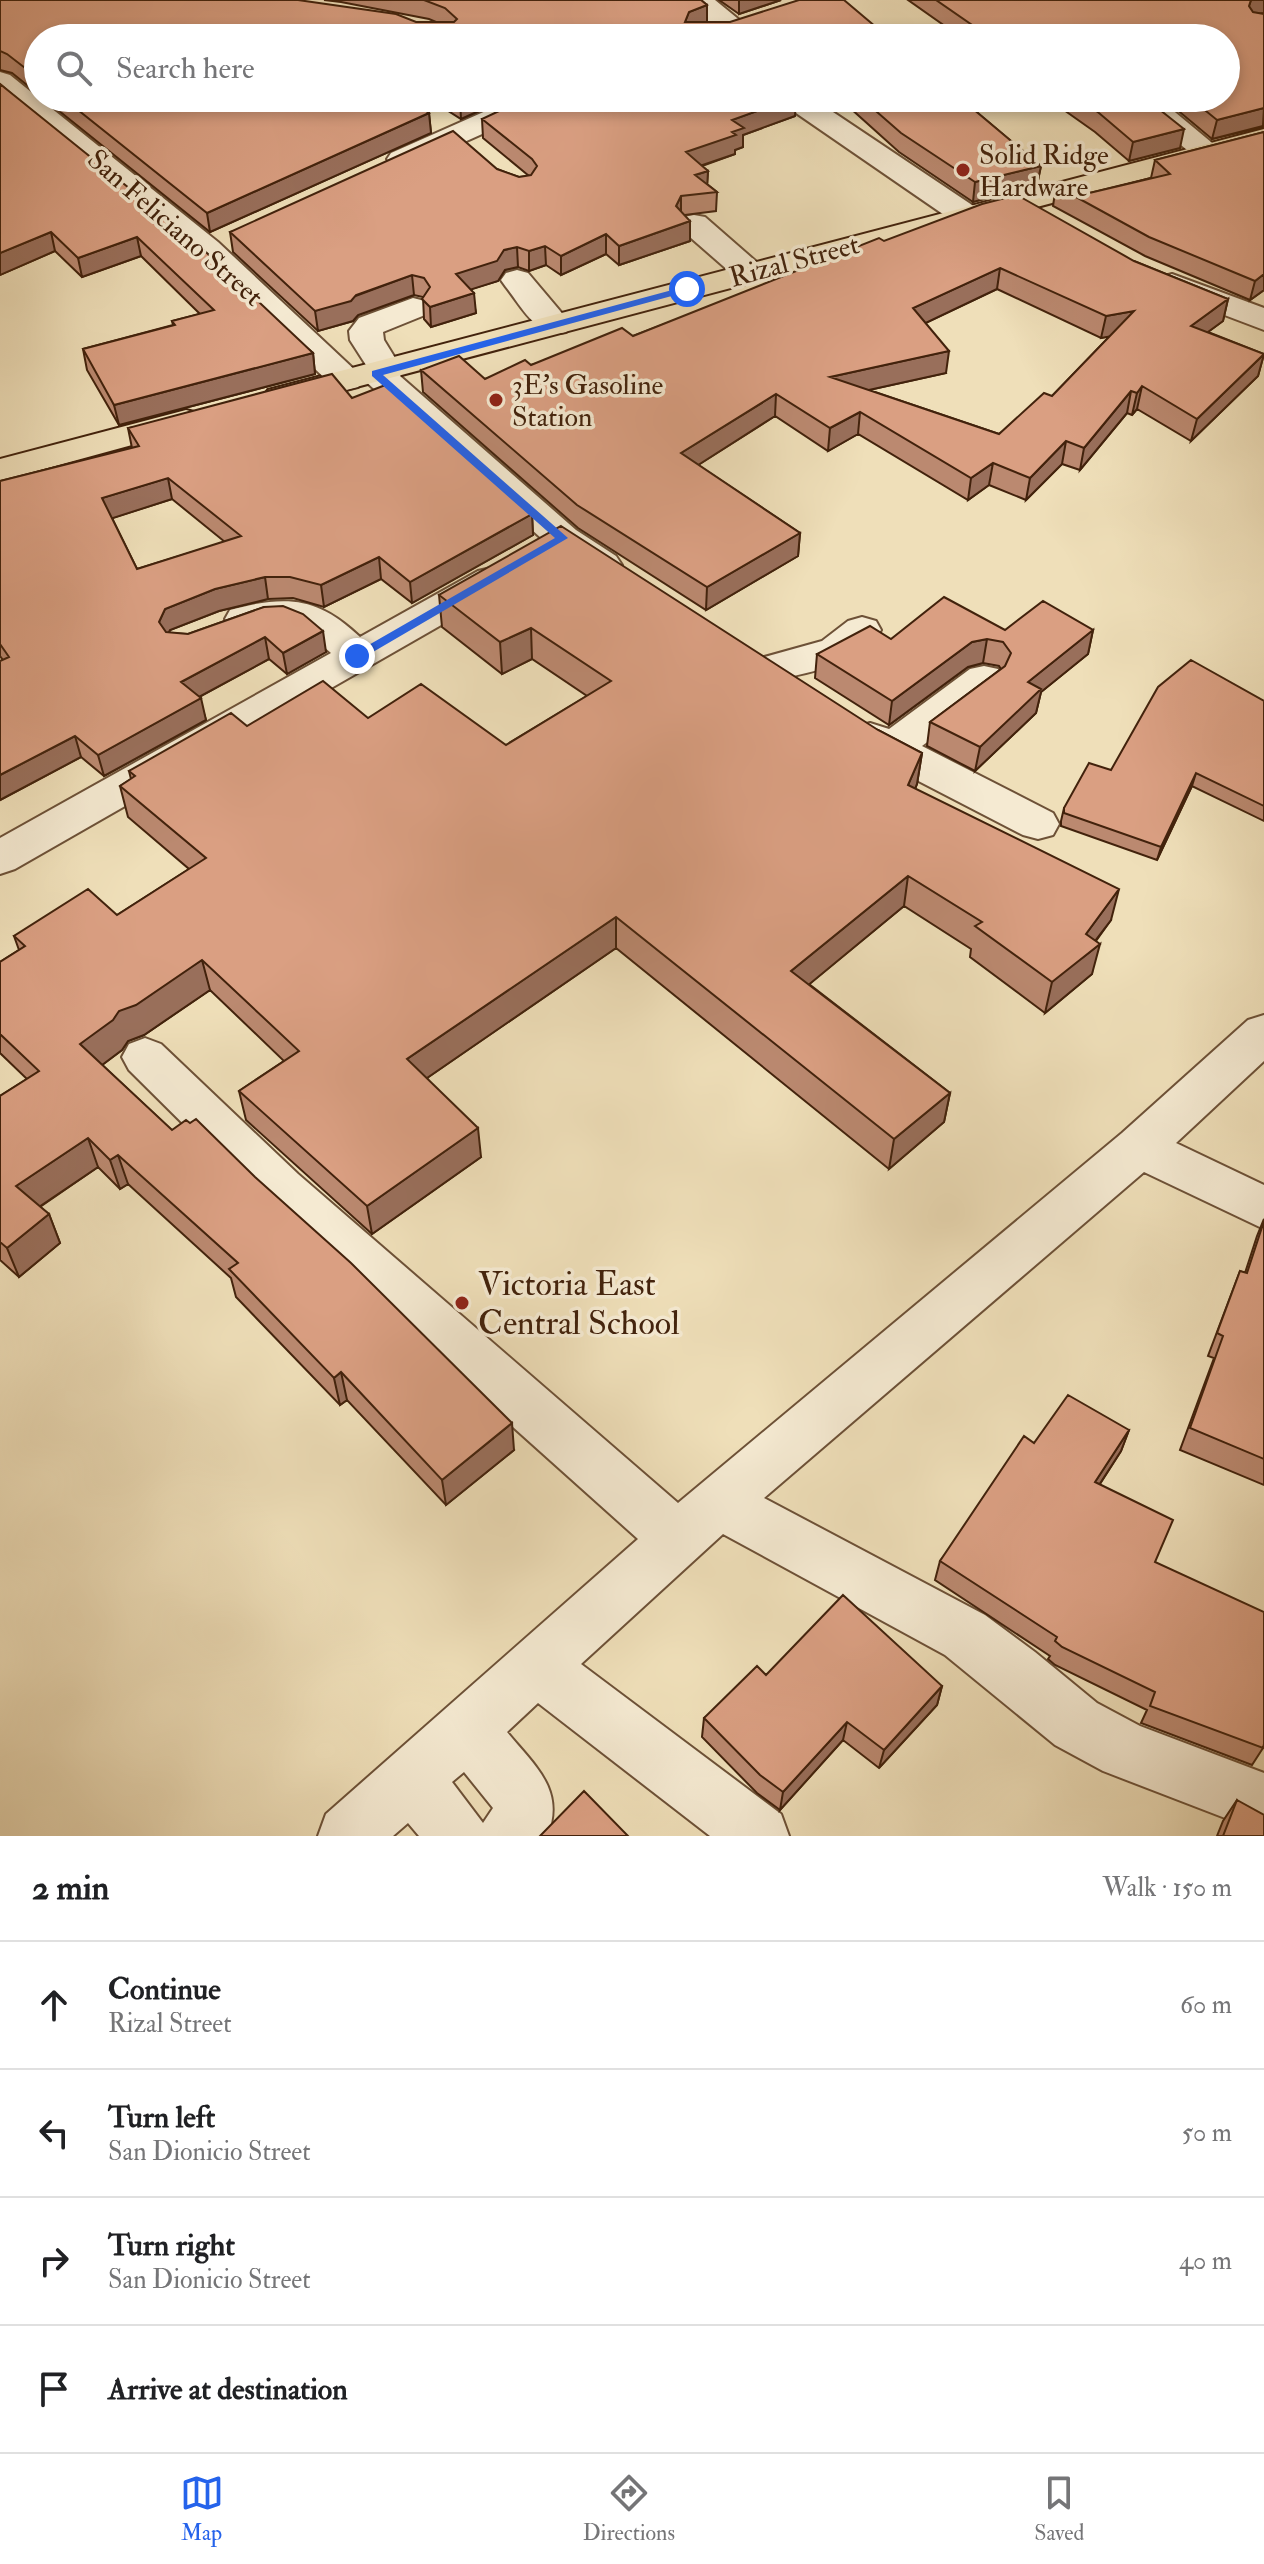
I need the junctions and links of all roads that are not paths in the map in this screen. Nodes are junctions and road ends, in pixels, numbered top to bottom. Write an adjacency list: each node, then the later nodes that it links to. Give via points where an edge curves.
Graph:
1 (697, 0): 3 (street)
2 (762, 17): 4 (street)
3 (730, 24)
4 (742, 24)
5 (0, 81): 6 (street, San Feliciano Street)
6 (24, 98)
7 (43, 112): 24 (street, San Feliciano Street, via 221,242)
8 (508, 112): 13 (street)
9 (814, 112): 15 (street)
10 (1158, 112): 12 (street)
11 (1264, 138): 12 (main road, Rizal Street)
12 (1208, 152): 14 (main road, Rizal Street)
13 (371, 173)
14 (1019, 202): 15 (main road, Rizal Street); 17 (street)
15 (964, 214): 18 (main road, Rizal Street)
16 (694, 224): 18 (street)
17 (1051, 225)
18 (749, 272): 23 (main road, Rizal Street)
19 (1142, 272): 22 (street)
20 (517, 280): 23 (street)
21 (413, 308): 24 (street, via 366,331)
22 (1264, 320)
23 (554, 325): 24 (main road, Rizal Street)
24 (369, 375): 25 (main road, Rizal Street); 28 (street, San Feliciano Street)
25 (257, 403)
26 (212, 414): 27 (main road)
27 (0, 470)
28 (540, 552): 29 (street, San Feliciano Street); 32 (street)
29 (638, 589)
30 (862, 630): 34 (street, via 835,651 751,662)
31 (210, 632): 32 (street, via 276,612 300,613 323,623)
32 (357, 656): 38 (street)
33 (984, 679): 36 (street)
34 (802, 694)
35 (839, 717): 36 (street)
36 (890, 749): 37 (street)
37 (1038, 824)
38 (6, 844)
39 (1264, 1033): 41 (street)
40 (145, 1057): 43 (street, via 281,1189)
41 (1139, 1147): 42 (street); 43 (street)
42 (1264, 1208)
43 (698, 1521): 44 (street); 47 (street, via 813,1551 965,1635 1076,1724 1124,1750)
44 (537, 1666): 45 (street); 51 (street)
45 (467, 1729): 46 (street); 50 (street, via 523,1798 524,1819)
46 (411, 1780): 48 (street); 49 (street)
47 (1264, 1803)
48 (348, 1836)
49 (458, 1836)
50 (508, 1836)
51 (759, 1836)

